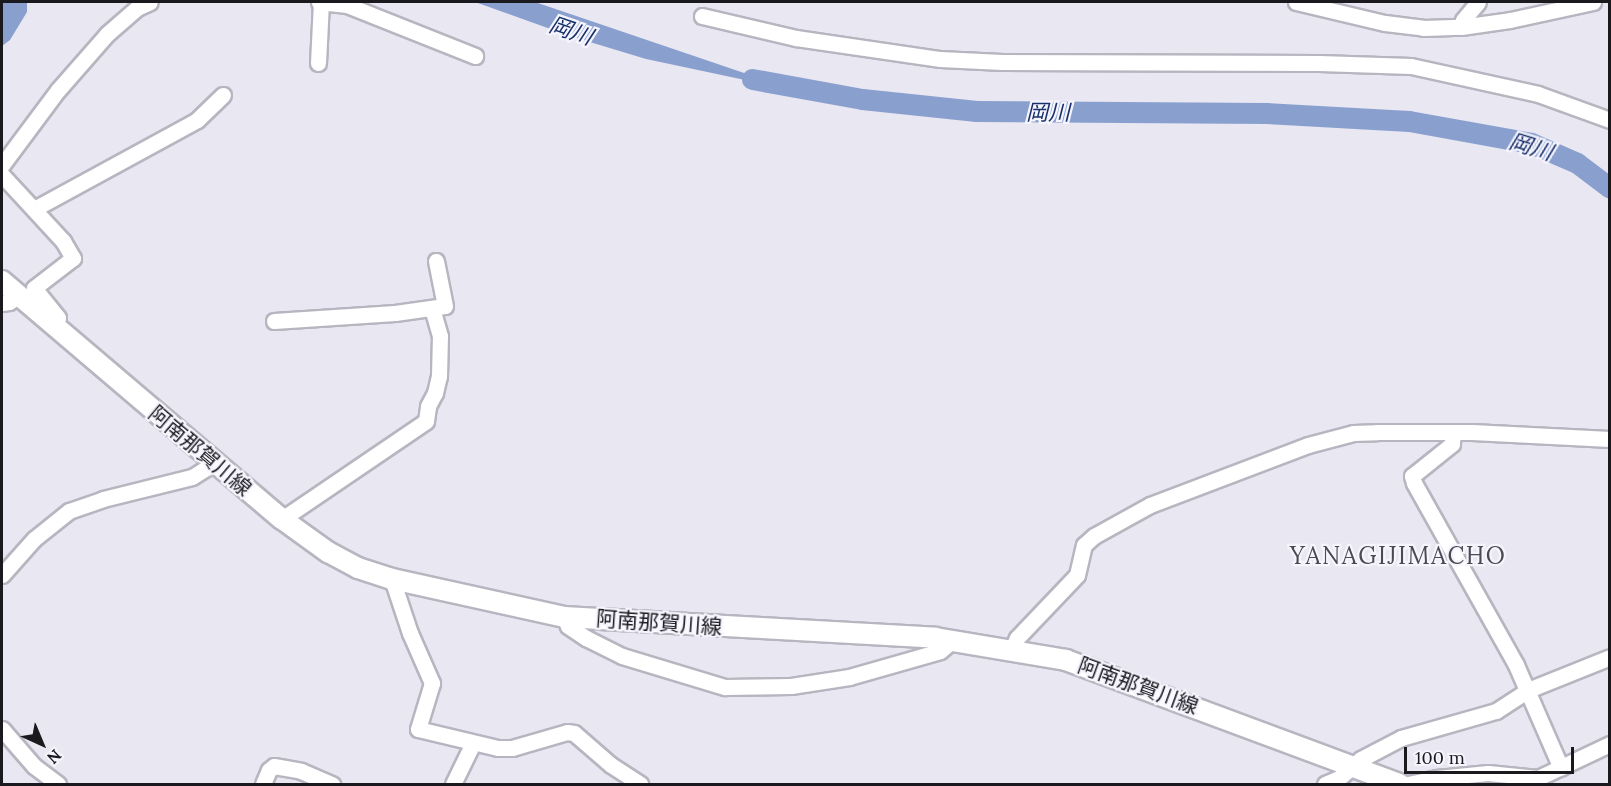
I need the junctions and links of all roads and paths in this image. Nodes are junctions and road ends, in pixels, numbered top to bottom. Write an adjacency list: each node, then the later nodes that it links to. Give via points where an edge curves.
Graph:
1 (150, 2): 12 (street, via 107,34 58,90)
2 (320, 2): 8 (street, via 347,5); 9 (street)
3 (1296, 2): 7 (street, via 1385,23)
4 (1478, 2): 7 (street)
5 (1593, 2): 7 (street)
6 (702, 16): 11 (street, via 796,39 940,59 1411,66 1538,93)
7 (1461, 27)
8 (475, 56)
9 (318, 63)
10 (223, 95): 14 (street, via 197,120)
11 (1610, 120)
12 (2, 165)
13 (2, 175): 14 (street)
14 (34, 209): 20 (street, via 73,258 34,288 58,318)
15 (436, 261): 18 (street, via 446,301 445,306)
16 (2, 281): 17 (main road, 阿南那賀川線)
17 (10, 299): 20 (main road, 阿南那賀川線)
18 (432, 308): 19 (street); 24 (street, via 440,336 439,376 426,421)
19 (274, 321)
20 (56, 328): 23 (main road, 阿南那賀川線)
21 (1453, 432): 22 (street); 29 (street, via 1353,433 1308,445 1150,505 1084,545 1077,575 1017,638); 31 (street, via 1452,444 1412,476 1414,483)
22 (1610, 439)
23 (214, 463): 24 (main road, 阿南那賀川線); 25 (street, via 192,477 69,511 34,539)
24 (282, 519): 26 (main road, 阿南那賀川線, via 328,552 358,568)
25 (2, 575)
26 (392, 579): 27 (main road, 阿南那賀川線); 33 (street, via 432,683 418,729)
27 (565, 617): 28 (main road, 阿南那賀川線); 28 (street, via 568,626 622,656 725,687 791,686 849,677 940,651)
28 (952, 640): 29 (main road, 阿南那賀川線)
29 (1012, 649): 35 (main road, 阿南那賀川線, via 1093,668)
30 (1610, 657): 31 (street)
31 (1528, 690): 35 (street, via 1496,711 1401,738); 36 (street)
32 (2, 729): 38 (street, via 34,766)
33 (473, 743): 41 (street); 42 (street, via 512,748 574,733)
34 (1610, 744): 36 (street)
35 (1353, 766): 43 (street, via 1340,778); 44 (main road, 阿南那賀川線)
36 (1561, 768): 37 (street)
37 (1539, 781): 45 (street, via 1488,773)
38 (58, 784)
39 (263, 784): 40 (street, via 274,766 301,771)
40 (332, 784)
41 (453, 784)
42 (640, 784)
43 (1325, 784)
44 (1400, 784)
45 (1408, 784)

